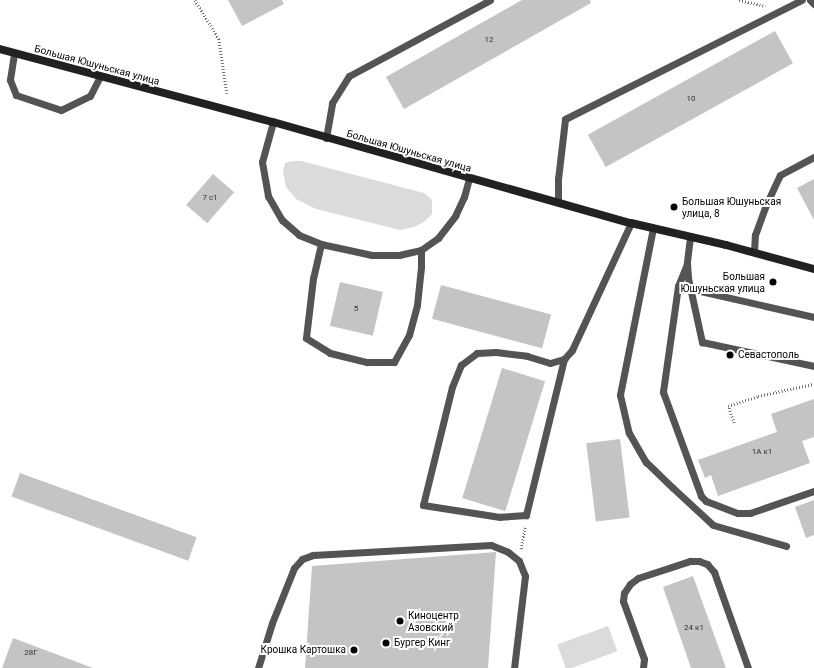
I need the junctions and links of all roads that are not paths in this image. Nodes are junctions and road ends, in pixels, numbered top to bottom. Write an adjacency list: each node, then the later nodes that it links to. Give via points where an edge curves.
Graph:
1 (490, 0): 9 (lane, via 349,76 332,103)
2 (802, 0): 12 (lane, via 565,119)
3 (810, 0): 4 (lane)
4 (814, 4)
5 (0, 49): 6 (street, Большая Юшуньская улица)
6 (14, 54): 7 (street, Большая Юшуньская улица); 7 (lane, via 10,80 16,95 61,110 90,96)
7 (100, 76): 8 (street, Большая Юшуньская улица)
8 (273, 122): 9 (street, Большая Юшуньская улица); 16 (lane, via 262,162 268,196 282,220 299,235)
9 (326, 138): 11 (street, Большая Юшуньская улица)
10 (814, 157): 18 (lane, via 780,175 755,236)
11 (469, 178): 12 (street, Большая Юшуньская улица); 17 (lane, via 455,216 438,238)
12 (558, 201): 13 (street, Большая Юшуньская улица)
13 (631, 223): 14 (street, Большая Юшуньская улица); 24 (lane, via 572,350)
14 (653, 228): 15 (street, Большая Юшуньская улица); 27 (lane, via 620,395 629,434 646,462 713,525)
15 (690, 237): 18 (street, Большая Юшуньская улица); 19 (lane)
16 (321, 244): 17 (lane, via 372,255 399,255); 17 (lane, via 312,278 306,338 330,353 367,362 394,362 409,335 417,305)
17 (421, 250)
18 (754, 252): 20 (street, Большая Юшуньская улица)
19 (687, 263): 21 (lane); 22 (lane)
20 (814, 269)
21 (678, 286): 22 (lane); 26 (lane, via 664,392 701,496 712,505 738,513 750,513)
22 (689, 288): 23 (lane); 25 (lane, via 702,342)
23 (814, 317)
24 (564, 359): 24 (lane, via 550,364 528,356 496,352 477,353 461,365 452,387 423,505 500,517 526,515)
25 (814, 366)
26 (814, 492)
27 (786, 546)
28 (258, 668): 29 (lane, via 272,623 294,568 302,558 313,555 491,545 508,552 518,561 525,576)
29 (514, 668)
30 (643, 668): 31 (lane, via 644,659 622,601 624,593 638,578 694,561 707,564 714,572)
31 (748, 668)

